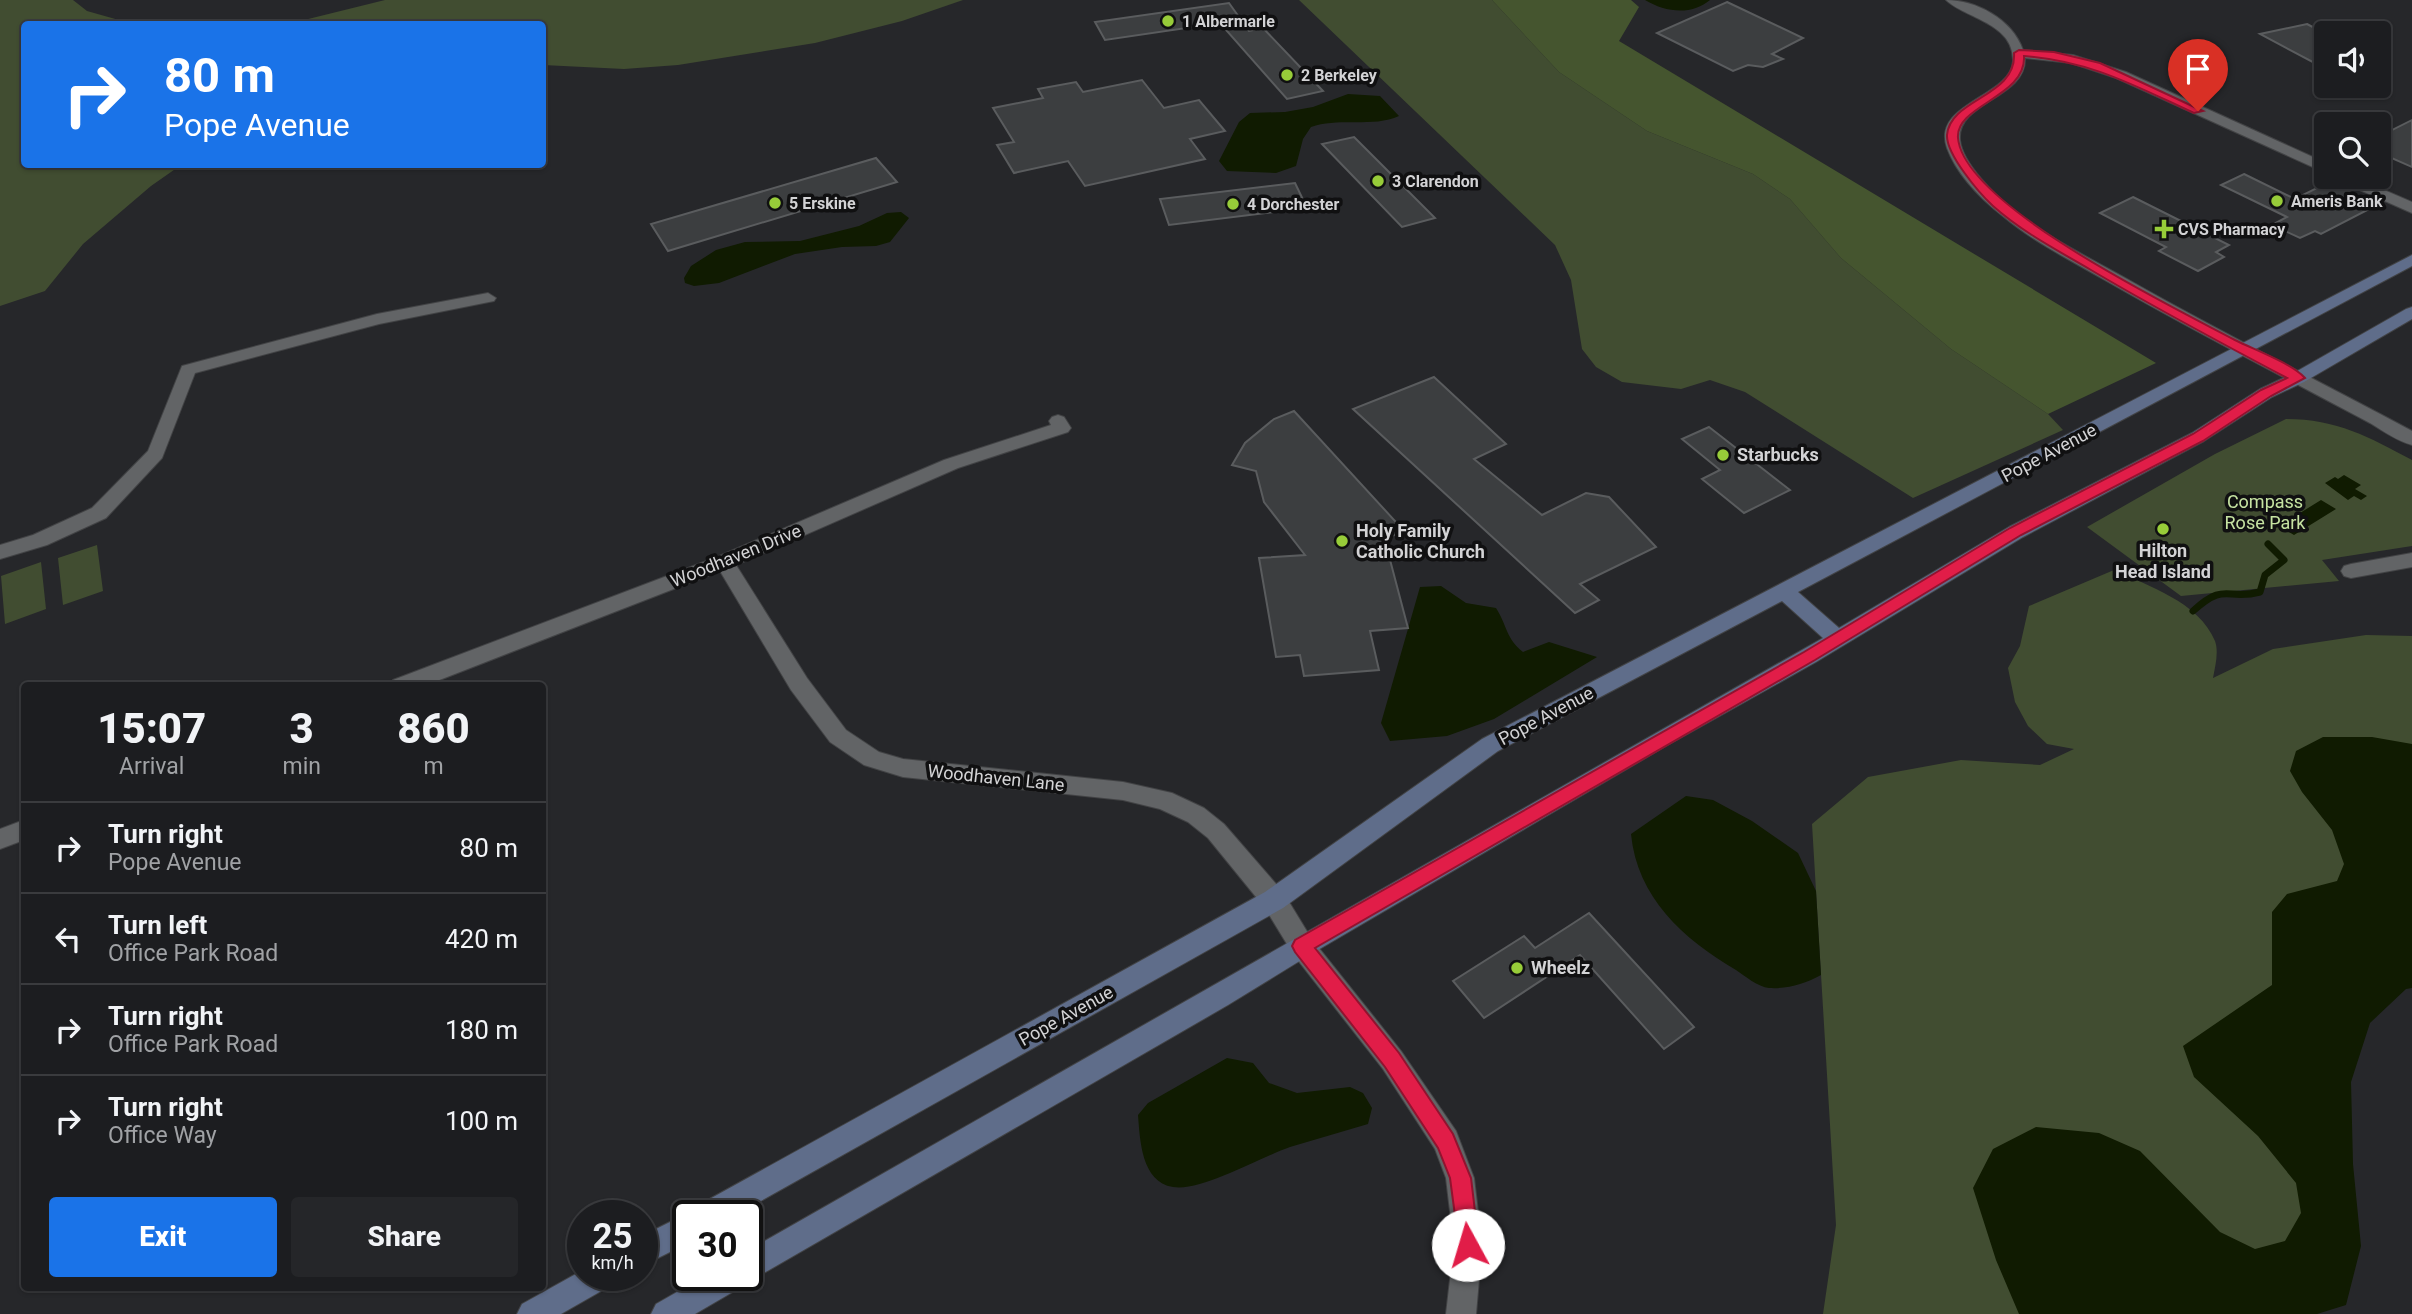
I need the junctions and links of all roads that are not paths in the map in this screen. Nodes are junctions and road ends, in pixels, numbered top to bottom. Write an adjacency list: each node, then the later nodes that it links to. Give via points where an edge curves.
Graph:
1 (1952, 0): 2 (street, via 1999,24)
2 (2019, 53): 3 (street, via 2096,65); 9 (street, via 2015,74 1954,127 1957,153 1971,173 1997,204 2039,235)
3 (2314, 164)
4 (2369, 189): 5 (street)
5 (2412, 208)
6 (2412, 260): 9 (main road, Pope Avenue)
7 (488, 298): 13 (street, via 377,319 188,370 156,454 100,513)
8 (2412, 312): 10 (main road)
9 (2244, 350): 10 (street); 17 (main road, Pope Avenue)
10 (2298, 378): 12 (street); 18 (main road, via 2198,437 2016,532)
11 (1058, 421): 15 (street, Woodhaven Drive, via 1062,428 951,464)
12 (2412, 439)
13 (0, 552)
14 (2412, 560): 16 (street)
15 (724, 562): 19 (street, Woodhaven Drive); 22 (street, Woodhaven Lane, via 799,684 838,736 872,759 903,768 1123,791 1164,800 1196,815 1216,831)
16 (2351, 571)
17 (1784, 591): 18 (main road); 22 (main road, Pope Avenue, via 1490,745)
18 (1838, 639): 23 (main road)
19 (411, 682)
20 (21, 831): 21 (street)
21 (0, 839)
22 (1274, 900): 23 (street, Woodhaven Lane); 24 (main road, Pope Avenue)
23 (1302, 946): 25 (main road); 30 (street, Woodhaven Lane, via 1392,1060 1446,1141 1460,1178 1468,1245)
24 (736, 1200)
25 (763, 1258)
26 (573, 1291): 28 (main road)
27 (707, 1291): 29 (main road)
28 (532, 1314)
29 (666, 1314)
30 (1461, 1314)

